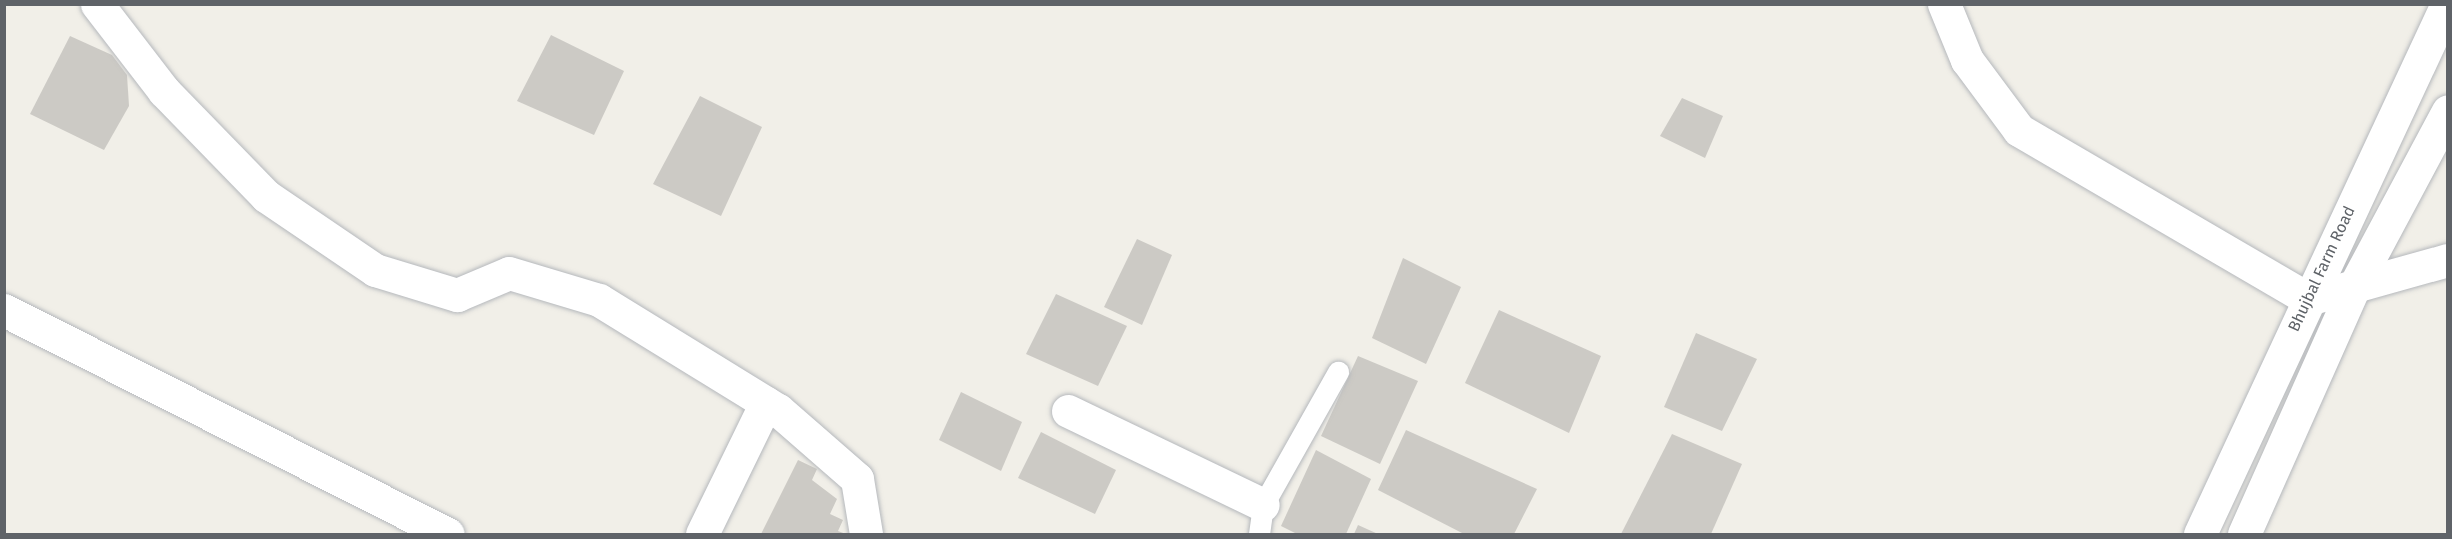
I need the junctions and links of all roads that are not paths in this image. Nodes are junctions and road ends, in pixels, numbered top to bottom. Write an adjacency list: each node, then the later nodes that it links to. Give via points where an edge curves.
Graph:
1 (97, 4): 10 (street, via 164,91 266,196 375,270 457,295 509,273 599,300)
2 (1944, 4): 7 (street, via 1967,60 2019,130)
3 (2447, 4): 7 (street, Bhujbal Farm Road)
4 (2448, 111): 6 (street)
5 (2448, 260): 6 (street)
6 (2355, 285): 7 (street); 17 (street)
7 (2308, 298): 16 (street, Bhujbal Farm Road)
8 (4, 310): 13 (street)
9 (1338, 372): 12 (lane)
10 (766, 403): 14 (street); 15 (street, via 857,479)
11 (1068, 411): 12 (street)
12 (1261, 520)
13 (448, 534)
14 (702, 534)
15 (866, 534)
16 (2200, 534)
17 (2244, 534)

